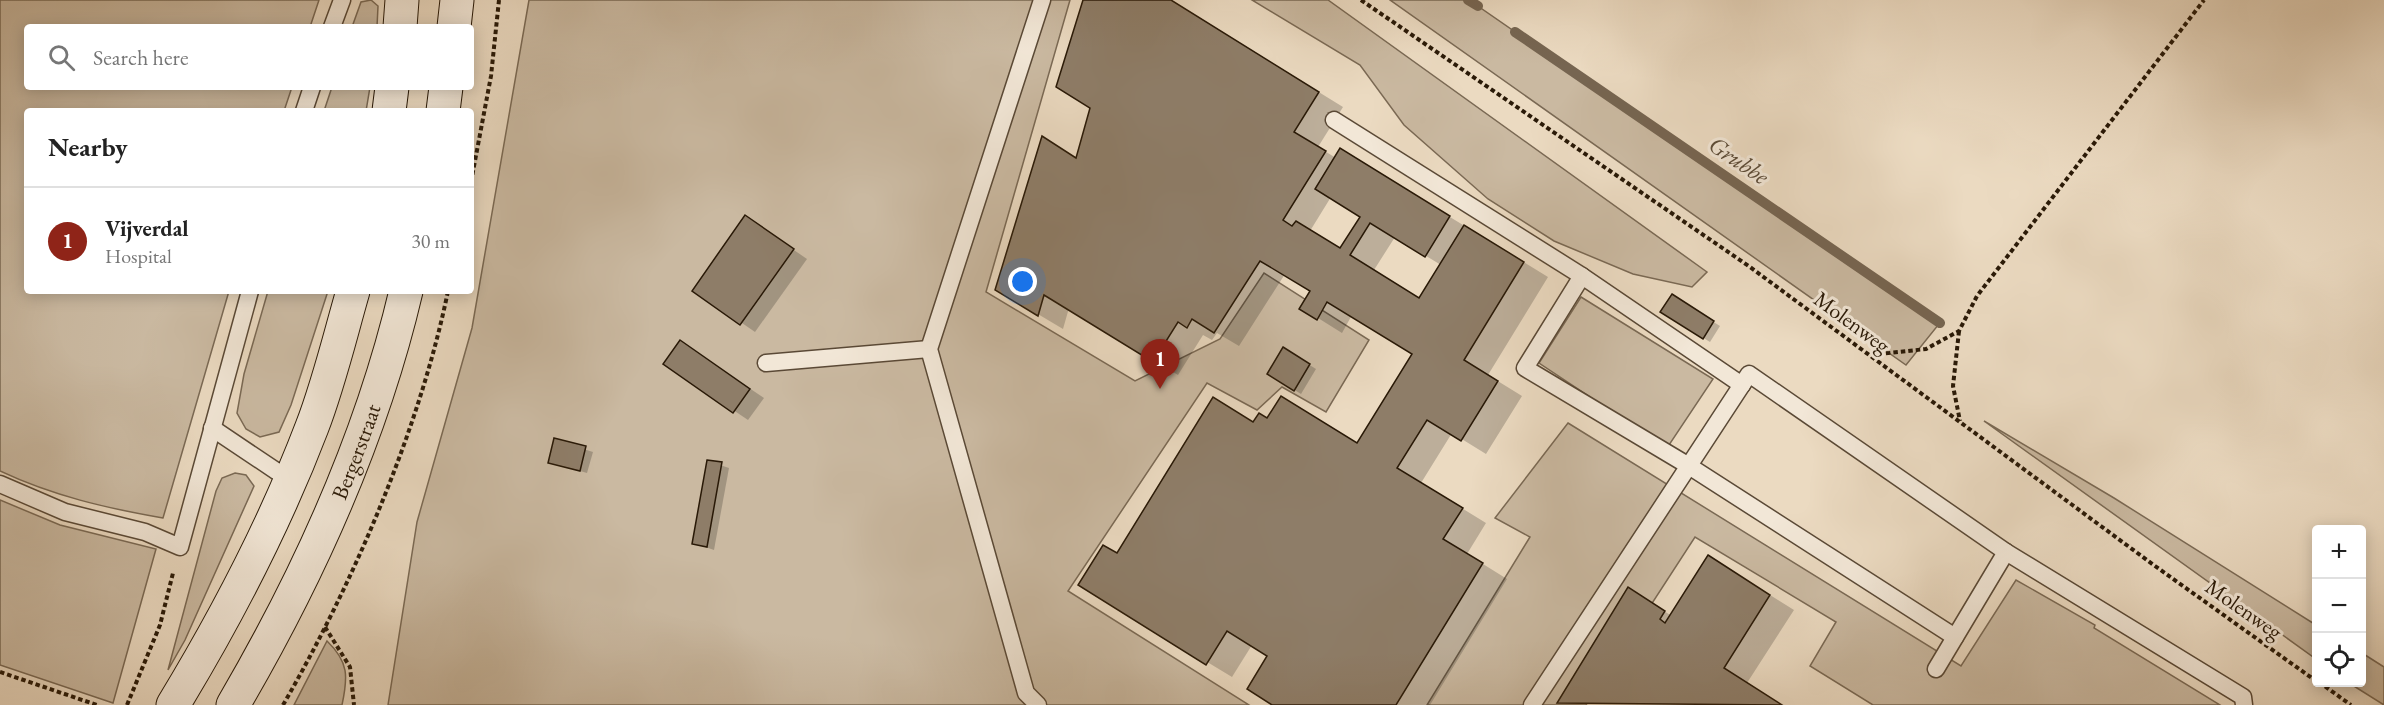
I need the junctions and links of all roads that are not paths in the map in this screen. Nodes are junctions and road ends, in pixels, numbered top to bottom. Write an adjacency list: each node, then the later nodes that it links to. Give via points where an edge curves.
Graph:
1 (342, 0): 5 (lane)
2 (402, 0): 6 (main road)
3 (457, 0): 7 (main road)
4 (1042, 0): 19 (lane)
5 (334, 24)
6 (400, 24)
7 (454, 24)
8 (311, 90): 11 (lane)
9 (392, 90): 12 (main road)
10 (446, 90): 13 (main road)
11 (305, 108)
12 (388, 108)
13 (443, 108)
14 (1334, 120): 15 (lane)
15 (1582, 276): 21 (lane); 23 (lane, via 1525,368)
16 (249, 294): 22 (lane)
17 (352, 294): 24 (main road, via 313,425)
18 (405, 294): 31 (main road, Bergerstraat, via 368,417 325,526 288,605)
19 (929, 349): 20 (lane); 29 (lane)
20 (766, 363)
21 (1742, 385): 23 (lane); 26 (lane, via 1749,374)
22 (212, 428): 24 (lane); 25 (lane, via 180,547 145,532 64,512)
23 (1689, 466): 27 (lane); 32 (lane)
24 (291, 481): 30 (main road, via 242,584)
25 (0, 484)
26 (2006, 552): 27 (lane); 33 (lane, via 2243,697)
27 (1955, 637): 28 (lane)
28 (1936, 669)
29 (1027, 701)
30 (173, 705)
31 (233, 705)
32 (1532, 705)
33 (2244, 705)

